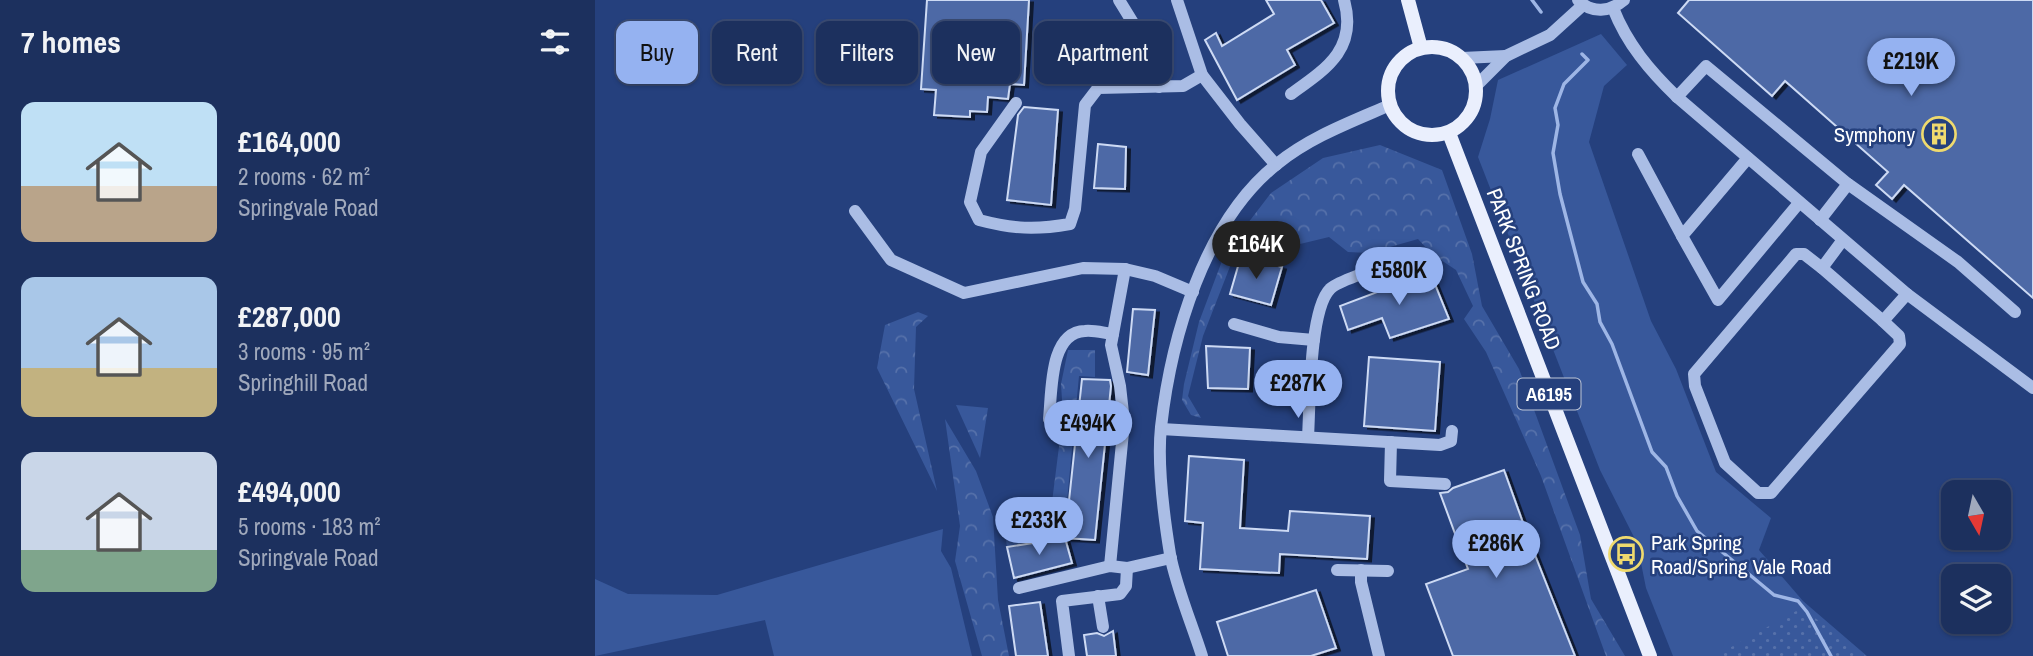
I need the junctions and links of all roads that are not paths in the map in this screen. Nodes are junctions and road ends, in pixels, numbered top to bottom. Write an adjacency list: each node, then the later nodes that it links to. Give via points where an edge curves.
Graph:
1 (1119, 0): 12 (street, via 1146,44)
2 (1177, 0): 11 (street)
3 (1344, 0): 14 (street, via 1348,24 1342,46 1328,68)
4 (1408, 0): 8 (main road)
5 (1624, 0): 7 (street)
6 (1581, 2): 7 (street, via 1603,10); 9 (street, via 1550,35)
7 (1613, 8): 15 (street, via 1622,31 1651,72)
8 (1421, 48): 10 (main road, via 1443,48); 17 (main road, via 1400,60 1393,70)
9 (1506, 56): 10 (street); 13 (street)
10 (1462, 58): 13 (main road)
11 (1202, 75): 12 (street, via 1182,86); 21 (street)
12 (1159, 86): 16 (street, via 1098,88 1085,105 1070,223 1045,229 1009,228 979,220 970,202 981,152)
13 (1476, 86): 18 (main road, via 1470,114)
14 (1291, 94)
15 (1677, 97): 20 (street); 22 (street, via 1706,66)
16 (1016, 103)
17 (1390, 105): 18 (main road, via 1413,132); 21 (street, via 1317,138)
18 (1449, 133): 57 (main road, PARK SPRING ROAD / A6195)
19 (1638, 155): 26 (street)
20 (1748, 158): 23 (street); 26 (street)
21 (1276, 164): 31 (street, via 1243,200 1215,241)
22 (1847, 184): 25 (street); 33 (street, via 1958,262)
23 (1799, 203): 25 (street); 26 (street, via 1718,300)
24 (855, 211): 30 (street, via 891,260 964,293 1083,268)
25 (1819, 220): 27 (street)
26 (1682, 236)
27 (1842, 241): 29 (street); 32 (street)
28 (1420, 255): 37 (street, via 1330,288)
29 (1822, 268): 34 (street); 34 (street, via 1804,254 1796,254 1694,374 1725,463 1758,493 1771,494 1900,344 1899,336)
30 (1125, 269): 31 (street); 36 (street)
31 (1193, 292): 40 (street, via 1172,356)
32 (1907, 294): 34 (street); 38 (street)
33 (2015, 312)
34 (1883, 321)
35 (1234, 324): 37 (street, via 1279,337)
36 (1113, 334): 39 (street, via 1084,331 1070,335 1060,346); 46 (street, via 1124,422)
37 (1314, 340): 42 (street)
38 (2033, 388)
39 (1049, 419)
40 (1161, 429): 42 (street); 45 (street)
41 (1452, 431): 43 (street, via 1451,440 1434,444)
42 (1308, 437): 43 (street)
43 (1391, 442): 44 (street, via 1390,481)
44 (1445, 484)
45 (1171, 558): 47 (street); 55 (street)
46 (1110, 566): 47 (street); 51 (street)
47 (1127, 568): 52 (street, via 1126,586 1119,594)
48 (1337, 570): 49 (street)
49 (1361, 570): 50 (street); 56 (street)
50 (1388, 571)
51 (1019, 588)
52 (1098, 596): 53 (street); 54 (street, via 1062,601)
53 (1103, 627)
54 (1069, 656)
55 (1202, 656)
56 (1378, 656)
57 (1650, 656)

